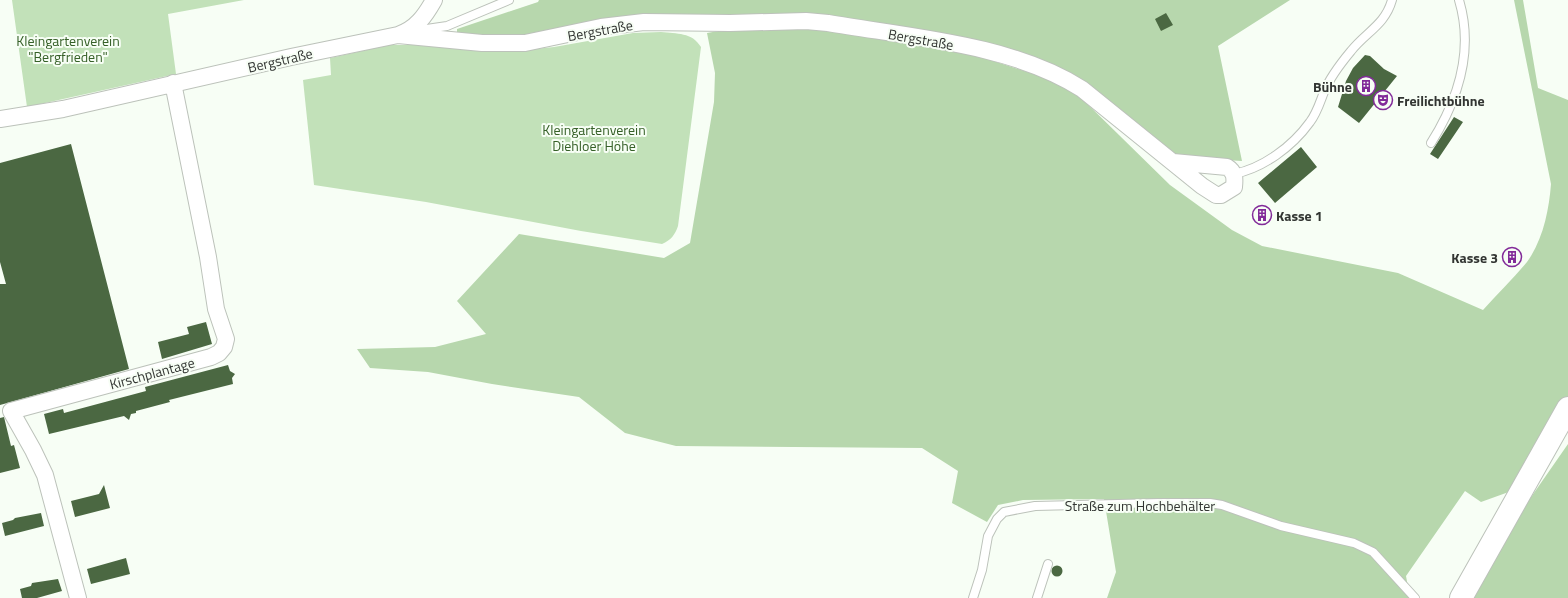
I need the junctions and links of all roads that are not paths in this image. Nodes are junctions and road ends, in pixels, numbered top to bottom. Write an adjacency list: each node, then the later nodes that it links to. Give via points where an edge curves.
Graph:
1 (434, 0): 5 (street, via 419,22)
2 (510, 0): 5 (lane, via 447,26)
3 (1392, 0): 10 (lane, via 1386,16 1359,42 1337,69 1310,122 1295,139 1257,167)
4 (1459, 0): 8 (lane, via 1466,35 1461,72 1448,112)
5 (402, 34): 6 (street, Bergstraße); 9 (street, Bergstraße, via 482,43 525,43 600,27 644,22 828,23 973,48 1020,61 1063,77 1082,89)
6 (173, 83): 7 (street, Bergstraße, via 63,109); 13 (street, Kirschplantage, via 216,309 225,332 224,347 211,357 11,411 45,475)
7 (0, 119)
8 (1430, 143)
9 (1173, 162): 10 (street, via 1227,167); 10 (street, Bergstraße, via 1216,195 1226,193 1234,187)
10 (1234, 174)
11 (1568, 408): 17 (main road)
12 (1048, 564): 15 (lane)
13 (78, 598)
14 (972, 598): 16 (lane, Straße zum Hochbehälter, via 982,570 988,536 1004,512 1035,506 1160,503 1222,505 1281,526 1354,543 1373,552)
15 (1037, 598)
16 (1415, 598)
17 (1461, 598)

